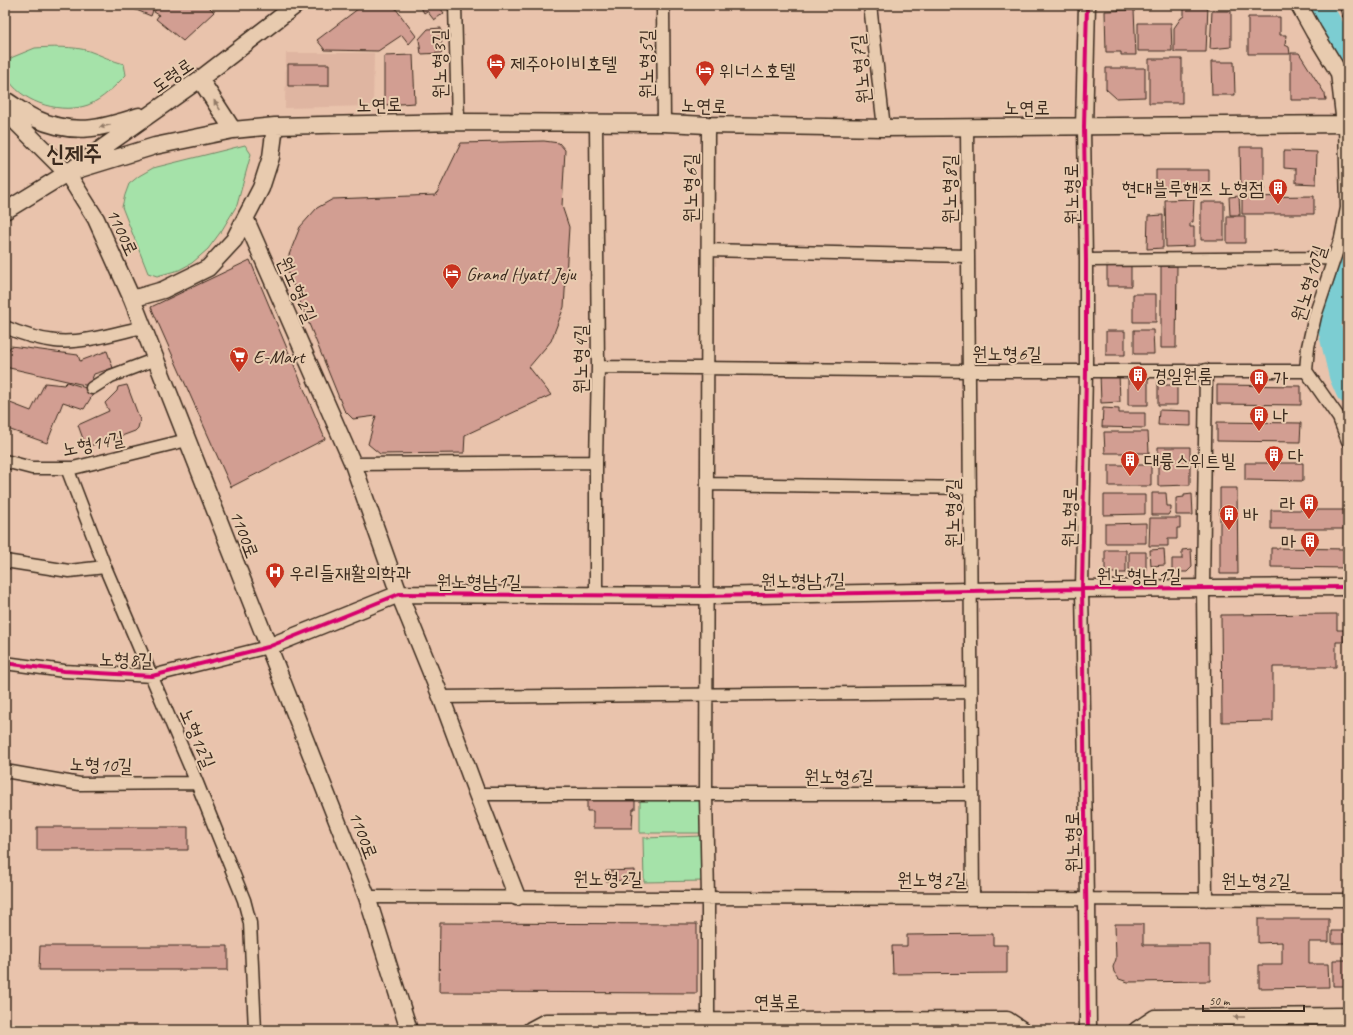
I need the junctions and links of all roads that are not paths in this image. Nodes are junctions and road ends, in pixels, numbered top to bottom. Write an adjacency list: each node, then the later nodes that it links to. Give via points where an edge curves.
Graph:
1 (296, 5): 9 (main road, 도령로)
2 (455, 5): 13 (street, 원노형3길)
3 (663, 5): 15 (street, 원노형5길)
4 (870, 5): 20 (street, 원노형7길)
5 (1087, 5): 19 (main road, 원노형로)
6 (1299, 5): 16 (main road, via 1339,73)
7 (1346, 5): 8 (street)
8 (1348, 12)
9 (200, 80): 11 (main road, 도령로); 22 (main road, one-way to 9)
10 (5, 100): 11 (main road, one-way to 10, via 90,130 62,128 34,118)
11 (156, 110): 23 (main road, 도령로)
12 (5, 111): 23 (main road, 1100로)
13 (458, 122): 14 (main road, 노연로); 18 (main road, 노연로)
14 (596, 123): 15 (main road, 노연로); 34 (street, 원노형4길)
15 (664, 123): 17 (main road, 노연로)
16 (1346, 124): 19 (main road, 노연로); 28 (street, 원노형10길, via 1346,208 1341,238)
17 (708, 125): 20 (main road, 노연로); 26 (street, 원노형6길)
18 (275, 126): 22 (main road, 노연로); 25 (main road, via 271,157 261,188)
19 (1084, 127): 21 (main road, 노연로); 29 (street, 원노형로)
20 (884, 128): 21 (main road, 노연로)
21 (967, 128): 27 (street, 원노형8길)
22 (233, 130): 23 (main road, 노연로, via 155,146)
23 (68, 173): 24 (main road); 30 (main road, 1100로, via 96,219)
24 (5, 211)
25 (246, 220): 30 (main road, via 234,240 208,268 163,290); 45 (main road, 원노형2길)
26 (708, 250): 27 (street, 원노형6길); 35 (street, 원노형6길)
27 (968, 256): 37 (street, 원노형8길)
28 (1333, 258): 29 (street); 39 (street, 원노형10길, via 1314,316)
29 (1086, 260): 38 (street, 원노형로)
30 (132, 299): 32 (main road, 1100로)
31 (5, 327): 32 (street, via 30,337 56,341 82,340)
32 (143, 327): 33 (main road, 1100로)
33 (156, 359): 40 (street, via 111,376); 41 (main road, 1100로)
34 (598, 367): 35 (street, 원노형6길); 44 (street, 원노형4길)
35 (707, 368): 37 (street, 원노형6길); 47 (street, 원노형6길)
36 (1206, 370): 38 (street, 원노형6길); 39 (street, 원노형6길); 52 (street, 원노형남1길)
37 (969, 371): 38 (street, 원노형6길); 48 (street, 원노형8길)
38 (1086, 371): 53 (street, 원노형로)
39 (1306, 371): 42 (street, via 1339,418)
40 (92, 388)
41 (187, 440): 46 (street, 노형14길); 58 (main road, 1100로)
42 (1348, 441)
43 (5, 461): 46 (street, 노형14길, via 32,468)
44 (596, 462): 45 (street); 56 (street, 원노형4길)
45 (353, 464): 55 (main road, 원노형2길)
46 (68, 468): 50 (street, 노형12길)
47 (707, 484): 48 (street); 57 (street, 원노형6길)
48 (970, 488): 54 (street, 원노형8길)
49 (5, 561): 50 (street, via 69,571)
50 (105, 567): 60 (street, 노형12길)
51 (1348, 587): 52 (main road, 원노형남1길)
52 (1203, 588): 53 (main road, 원노형남1길); 74 (street, 원노형남1길)
53 (1082, 589): 54 (main road, 원노형남1길); 73 (street, 원노형로)
54 (971, 591): 57 (main road, 원노형남1길); 61 (street, 원노형8길)
55 (399, 594): 56 (main road, 원노형남1길); 58 (main road, 원노형남1길); 63 (main road, 원노형2길)
56 (596, 596): 57 (main road, 원노형남1길)
57 (706, 596): 62 (street, 원노형6길)
58 (268, 647): 60 (street, 노형8길); 69 (main road, 1100로)
59 (5, 663): 60 (street, 노형8길, via 64,671)
60 (152, 676): 65 (street, 노형12길)
61 (972, 692): 62 (street); 68 (street, 원노형8길)
62 (706, 694): 63 (street); 67 (street, 원노형6길)
63 (441, 697): 66 (main road, 원노형2길)
64 (5, 771): 65 (street, 노형10길, via 80,784)
65 (197, 783): 78 (street, 노형12길, via 244,900 250,923)
66 (477, 794): 67 (street); 70 (main road, 원노형2길)
67 (706, 794): 68 (street, 원노형6길); 71 (street, 원노형6길)
68 (972, 794): 72 (street, 원노형8길)
69 (367, 897): 70 (street, 원노형2길); 79 (main road, 1100로)
70 (517, 897): 71 (street, 원노형2길)
71 (708, 898): 72 (street, 원노형2길); 77 (street, 원노형6길)
72 (973, 899): 73 (street, 원노형2길)
73 (1087, 899): 74 (street, 원노형2길); 82 (main road, 원노형로)
74 (1206, 900): 75 (street, 원노형2길)
75 (1348, 900)
76 (1348, 1016): 83 (main road, one-way to 83, via 1155,1018)
77 (708, 1021): 80 (main road, 연북로, via 546,1022); 81 (main road, 연북로, via 1007,1020)
78 (255, 1030)
79 (409, 1030)
80 (532, 1030)
81 (1022, 1030)
82 (1088, 1030)
83 (1137, 1030)

